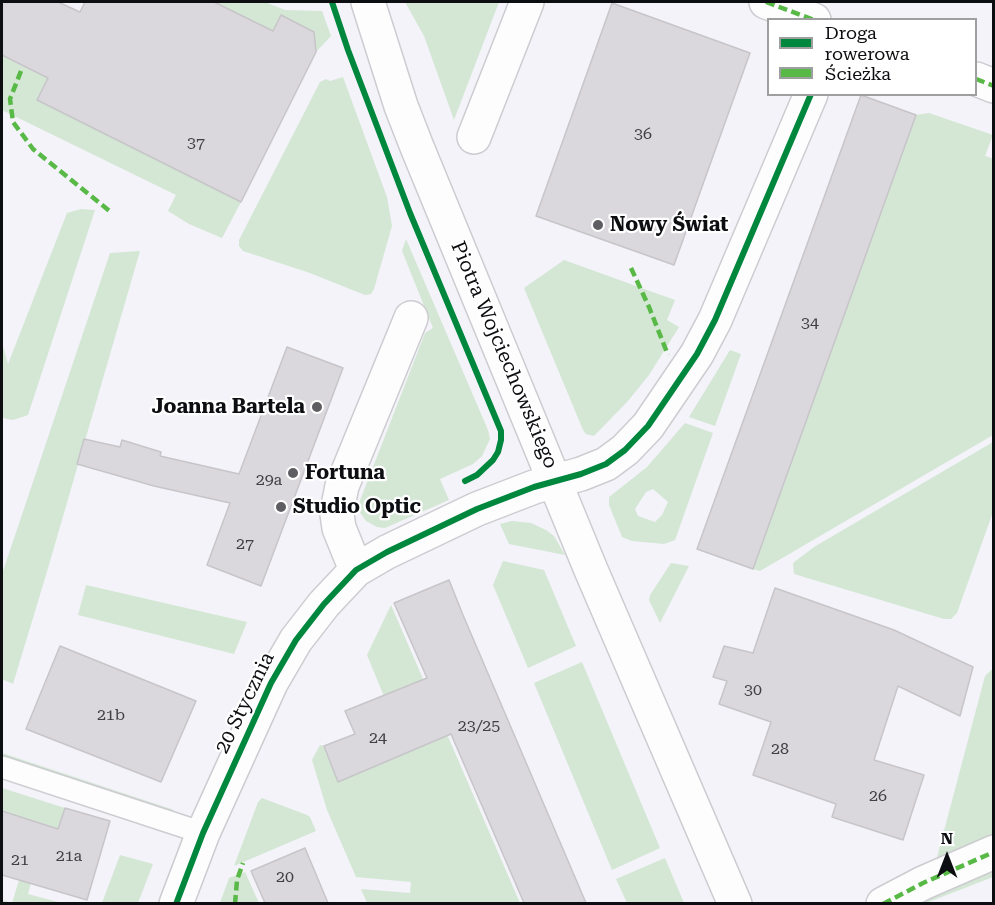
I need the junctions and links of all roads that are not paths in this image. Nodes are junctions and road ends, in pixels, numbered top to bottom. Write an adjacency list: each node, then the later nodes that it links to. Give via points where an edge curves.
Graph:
1 (368, 2): 10 (street, Piotra Wojciechowskiego, via 417,147)
2 (527, 2): 8 (street)
3 (766, 2): 4 (street)
4 (809, 18)
5 (977, 80): 6 (street)
6 (993, 86)
7 (811, 96): 10 (street, 20 Stycznia, via 697,354 648,426 625,450 606,464)
8 (474, 137)
9 (411, 318): 11 (street, via 342,486 339,528)
10 (556, 481): 11 (street, 20 Stycznia, via 477,509); 16 (street, Piotra Wojciechowskiego)
11 (356, 570): 13 (street, 20 Stycznia, via 324,604 291,649 266,693)
12 (2, 767): 13 (lane)
13 (203, 833): 15 (street, 20 Stycznia)
14 (993, 852): 17 (street)
15 (176, 903)
16 (735, 903)
17 (884, 903)

